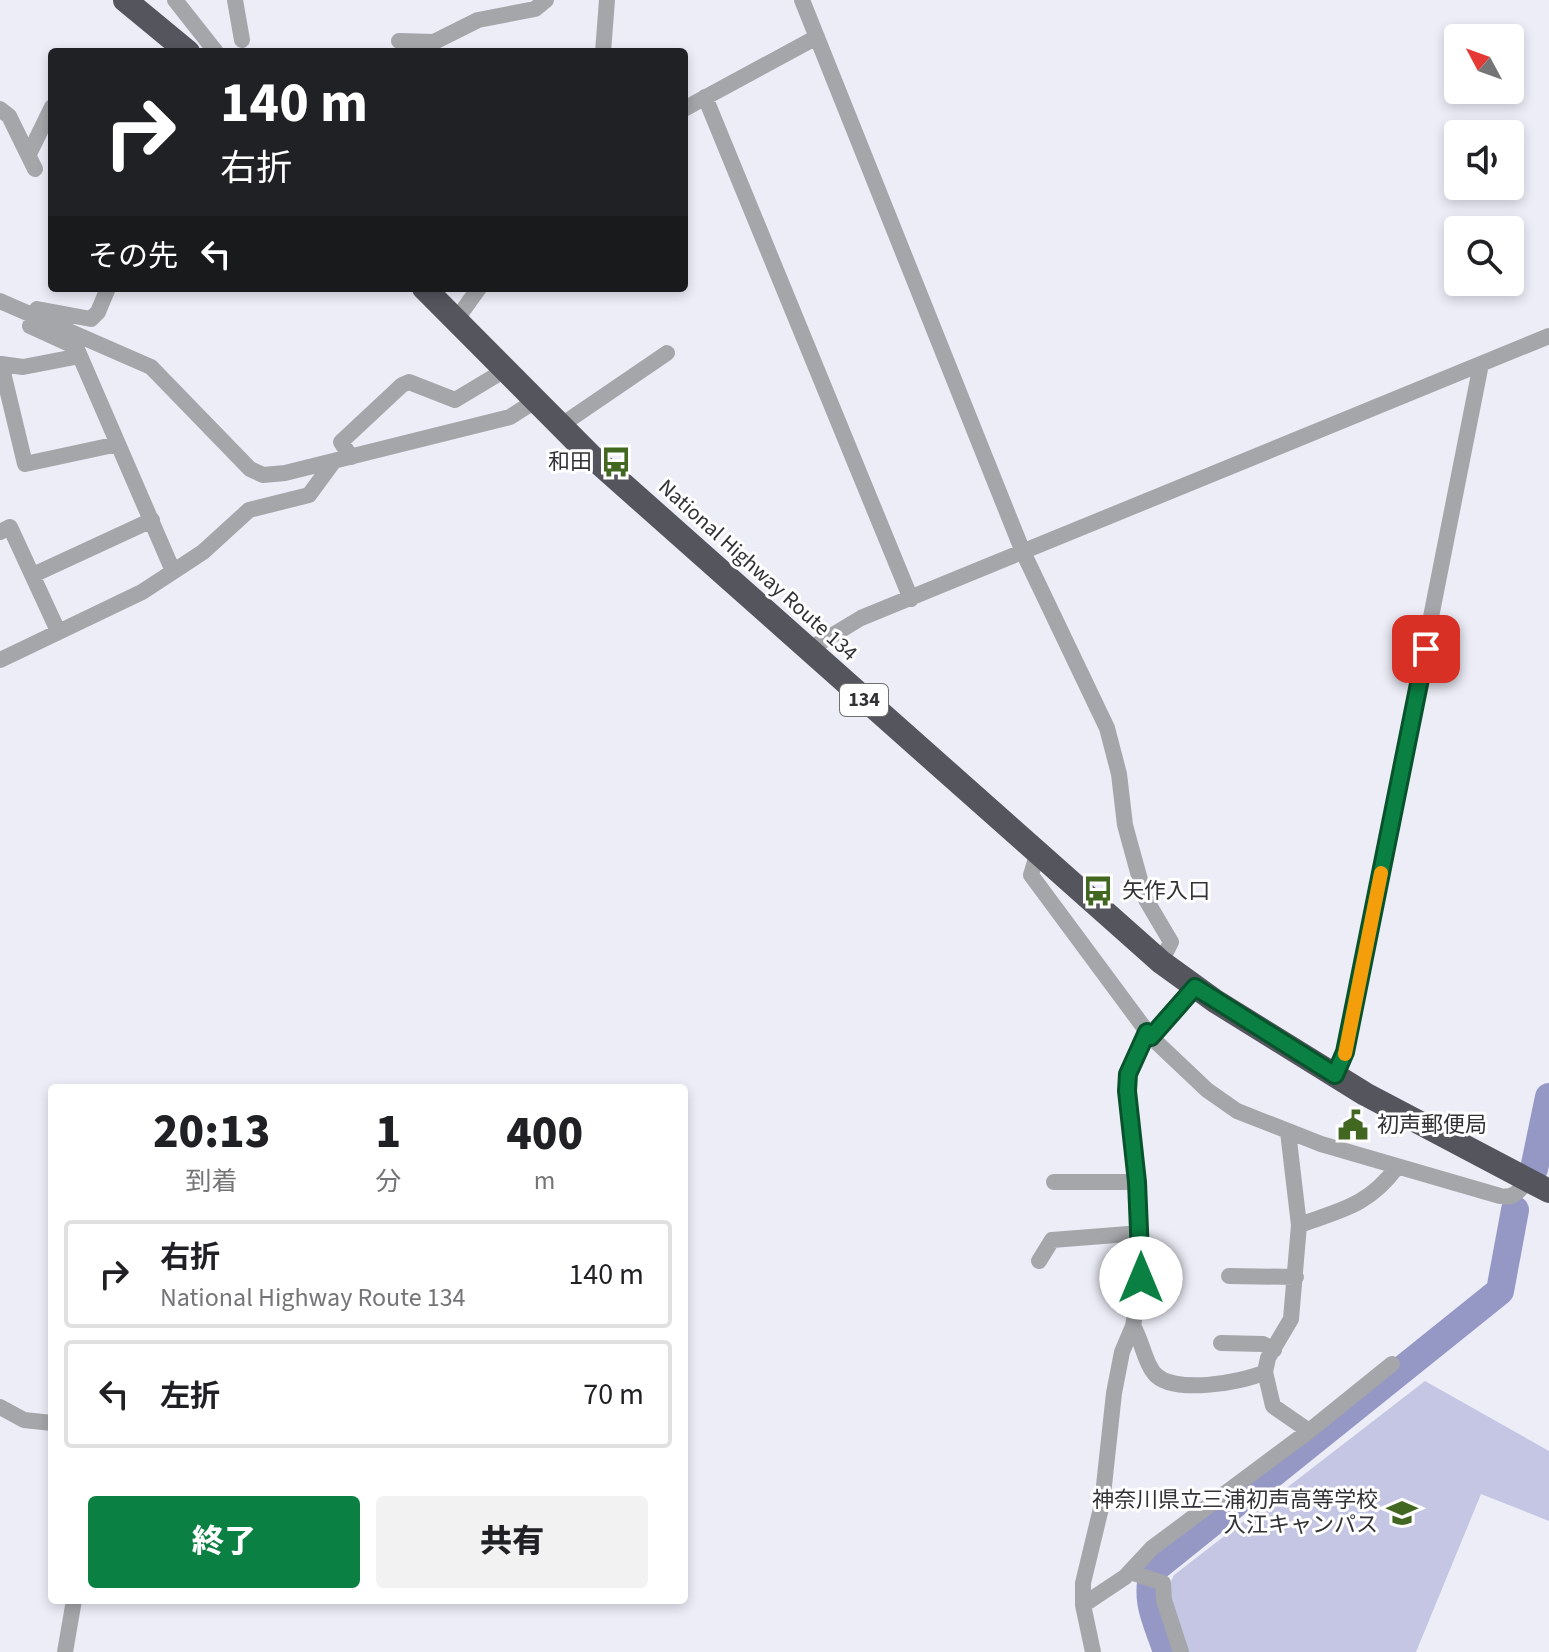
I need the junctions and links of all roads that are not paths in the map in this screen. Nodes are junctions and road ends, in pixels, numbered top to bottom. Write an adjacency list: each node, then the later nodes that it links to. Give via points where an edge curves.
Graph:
1 (125, 0): 10 (highway)
2 (175, 0): 11 (street)
3 (235, 0): 8 (street)
4 (546, 0): 9 (street, via 535,9 478,20 434,42)
5 (607, 0): 12 (street)
6 (802, 0): 7 (street)
7 (817, 37): 13 (street); 35 (street)
8 (242, 40)
9 (399, 41)
10 (183, 48)
11 (213, 48)
12 (603, 48)
13 (705, 97): 14 (street); 38 (street)
14 (688, 107)
15 (0, 109): 16 (street, via 32,161)
16 (48, 118)
17 (106, 292): 21 (street, via 91,319 37,309)
18 (428, 292): 22 (highway, National Highway Route 134 / 134)
19 (476, 292): 22 (street)
20 (0, 301): 21 (street)
21 (33, 317): 25 (street, via 30,326 76,347); 32 (street, via 151,367 250,469 263,475 285,473)
22 (456, 320): 27 (highway, National Highway Route 134 / 134)
23 (1549, 336): 26 (street)
24 (667, 353): 29 (street)
25 (80, 356): 30 (street); 30 (street, via 23,367 1,364 25,464)
26 (1481, 364): 35 (street); 46 (street, via 1345,1052)
27 (505, 370): 28 (highway, National Highway Route 134 / 134); 31 (street, via 455,400 409,382 402,385 341,442)
28 (535, 401): 29 (highway, National Highway Route 134 / 134); 31 (street, via 510,417)
29 (560, 426): 40 (highway, National Highway Route 134 / 134)
30 (118, 444): 33 (street)
31 (351, 457): 32 (street)
32 (334, 461): 36 (street, via 309,495 249,510)
33 (152, 520): 36 (street); 37 (street)
34 (0, 532): 37 (street, via 10,527)
35 (1023, 552): 38 (street); 43 (street, via 1107,728 1145,898 1171,942)
36 (173, 571): 39 (street, via 142,592)
37 (33, 575): 39 (street)
38 (911, 599): 40 (street, via 861,618)
39 (58, 631): 41 (street)
40 (808, 650): 42 (highway, National Highway Route 134 / 134)
41 (0, 660)
42 (1037, 855): 43 (highway, National Highway Route 134 / 134); 45 (street, via 1031,875)
43 (1161, 962): 44 (highway, National Highway Route 134 / 134)
44 (1195, 987): 45 (street); 46 (highway, National Highway Route 134 / 134)
45 (1149, 1034): 47 (street, via 1207,1090 1237,1111); 51 (street, via 1128,1074)
46 (1335, 1075): 49 (highway, National Highway Route 134 / 134)
47 (1288, 1132): 48 (street); 53 (street)
48 (1397, 1167): 49 (street, via 1509,1198); 53 (street, via 1374,1195)
49 (1527, 1181): 52 (highway, National Highway Route 134 / 134)
50 (1054, 1182): 51 (street)
51 (1137, 1182): 54 (street)
52 (1549, 1191)
53 (1299, 1225): 57 (street)
54 (1141, 1233): 55 (street, via 1052,1240); 58 (street)
55 (1039, 1261)
56 (1229, 1276): 57 (street)
57 (1296, 1277): 60 (street, via 1291,1319)
58 (1133, 1326): 62 (street, via 1153,1372 1168,1384 1197,1386); 68 (street, via 1114,1393 1102,1504 1089,1547)
59 (1221, 1343): 60 (street, via 1263,1344)
60 (1274, 1350): 62 (street)
61 (1392, 1364): 65 (street)
62 (1265, 1372): 65 (street, via 1273,1406)
63 (0, 1407): 64 (street, via 24,1420)
64 (48, 1423)
65 (1309, 1431): 66 (street, via 1152,1548)
66 (1134, 1573): 68 (street); 71 (street, via 1163,1583)
67 (73, 1604): 69 (street)
68 (1083, 1605): 70 (street)
69 (65, 1652)
70 (1093, 1652)
71 (1181, 1652)

